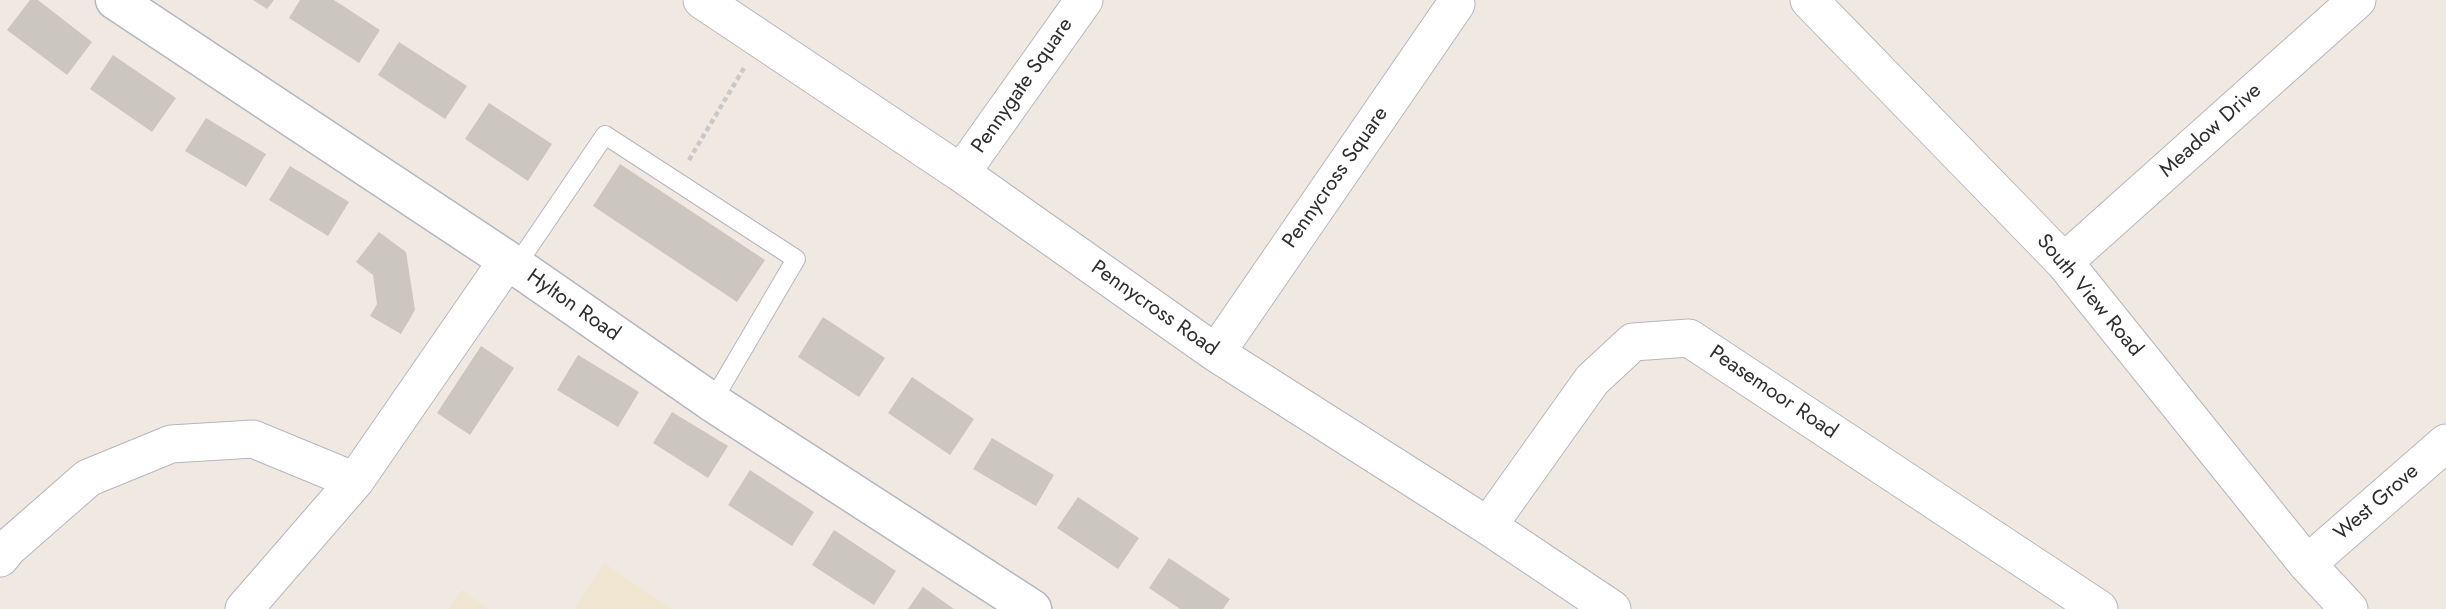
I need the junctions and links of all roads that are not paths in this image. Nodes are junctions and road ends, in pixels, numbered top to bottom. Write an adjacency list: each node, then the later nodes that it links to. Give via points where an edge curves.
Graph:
1 (115, 0): 9 (street, Hylton Road)
2 (704, 0): 7 (street, Pennycross Road)
3 (1084, 0): 7 (street, Pennygate Square)
4 (1809, 0): 8 (street, South View Road)
5 (2357, 0): 8 (street, Meadow Drive)
6 (1457, 4): 10 (street, Pennycross Square)
7 (961, 173): 10 (street, Pennycross Road)
8 (2064, 262): 16 (street, South View Road)
9 (511, 264): 11 (street, Hylton Road); 11 (lane, via 605,135 796,259); 13 (street)
10 (1216, 353): 14 (street, Pennycross Road)
11 (712, 402): 18 (street, Hylton Road)
12 (2445, 447): 16 (street, West Grove)
13 (355, 481): 15 (street, via 253,439 171,444 88,478); 17 (street)
14 (1488, 526): 19 (street, Pennycross Road); 20 (street, Peasemoor Road, via 1592,380 1633,342 1689,338)
15 (3, 549)
16 (2307, 564): 21 (street, South View Road)
17 (244, 609)
18 (1032, 609)
19 (1612, 609)
20 (2099, 609)
21 (2349, 609)

